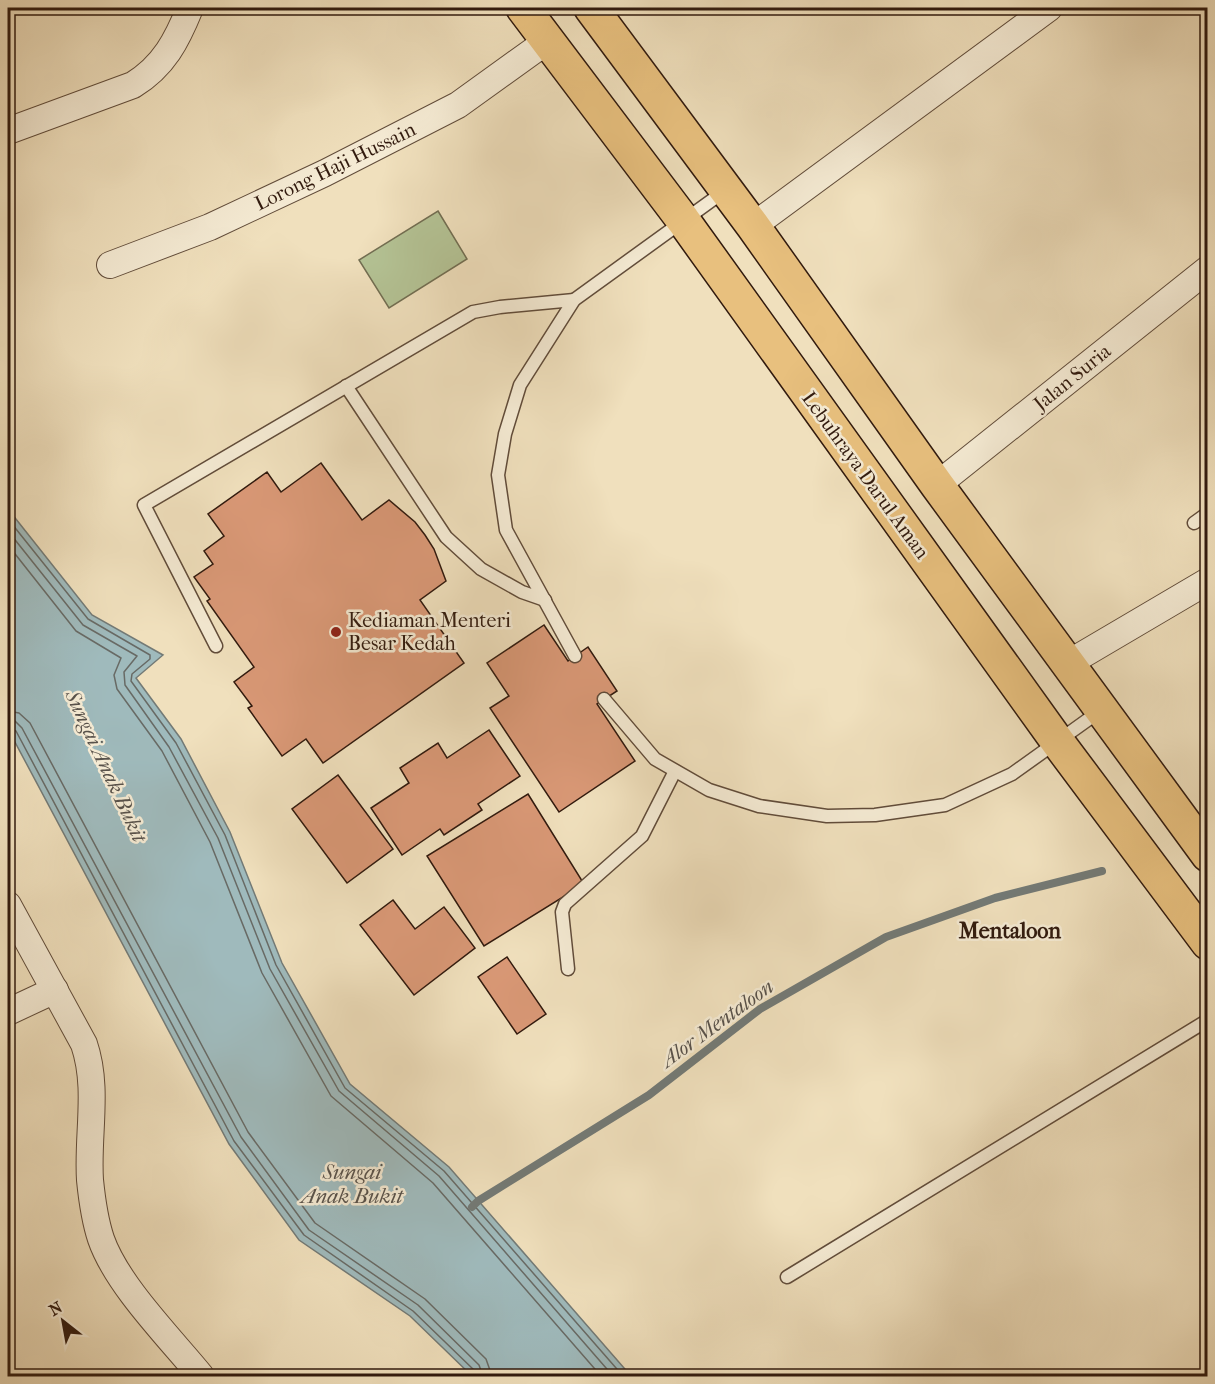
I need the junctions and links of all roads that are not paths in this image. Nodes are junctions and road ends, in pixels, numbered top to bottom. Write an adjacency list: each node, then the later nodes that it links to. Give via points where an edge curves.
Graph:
1 (190, 8): 6 (street, via 165,59 134,85)
2 (523, 8): 5 (highway, Lebuhraya Darul Aman)
3 (591, 8): 7 (highway)
4 (1049, 8): 9 (street)
5 (547, 41): 8 (highway, Lebuhraya Darul Aman); 10 (street, Lorong Haji Hussain, via 458,105 210,227)
6 (8, 131)
7 (726, 190): 8 (lane); 9 (highway)
8 (683, 220): 12 (lane); 24 (highway, Lebuhraya Darul Aman)
9 (753, 226): 14 (highway)
10 (110, 266)
11 (1208, 269): 14 (street, Jalan Suria)
12 (574, 300): 13 (lane, via 473,312); 18 (lane, via 520,386 505,434 498,475 506,530)
13 (346, 386): 18 (lane, via 446,537 481,569); 19 (lane, via 144,505)
14 (937, 485): 21 (highway)
15 (1208, 513): 16 (lane)
16 (1194, 523)
17 (1208, 581): 21 (street)
18 (545, 600): 20 (lane)
19 (216, 646)
20 (575, 656)
21 (1067, 664): 23 (highway)
22 (604, 699): 25 (lane, via 655,759)
23 (1101, 710): 24 (lane); 26 (highway)
24 (1057, 741): 25 (lane, via 1012,774 945,805 875,815 827,816 759,806 709,790); 28 (highway, Lebuhraya Darul Aman)
25 (675, 771): 29 (lane, via 642,837 565,904 562,912)
26 (1208, 855)
27 (8, 904): 30 (street)
28 (1208, 943)
29 (567, 969)
30 (55, 990): 31 (street); 34 (street, via 89,1060 90,1179 101,1240 125,1282)
31 (8, 1012)
32 (1208, 1020): 33 (lane)
33 (787, 1277)
34 (201, 1377)

